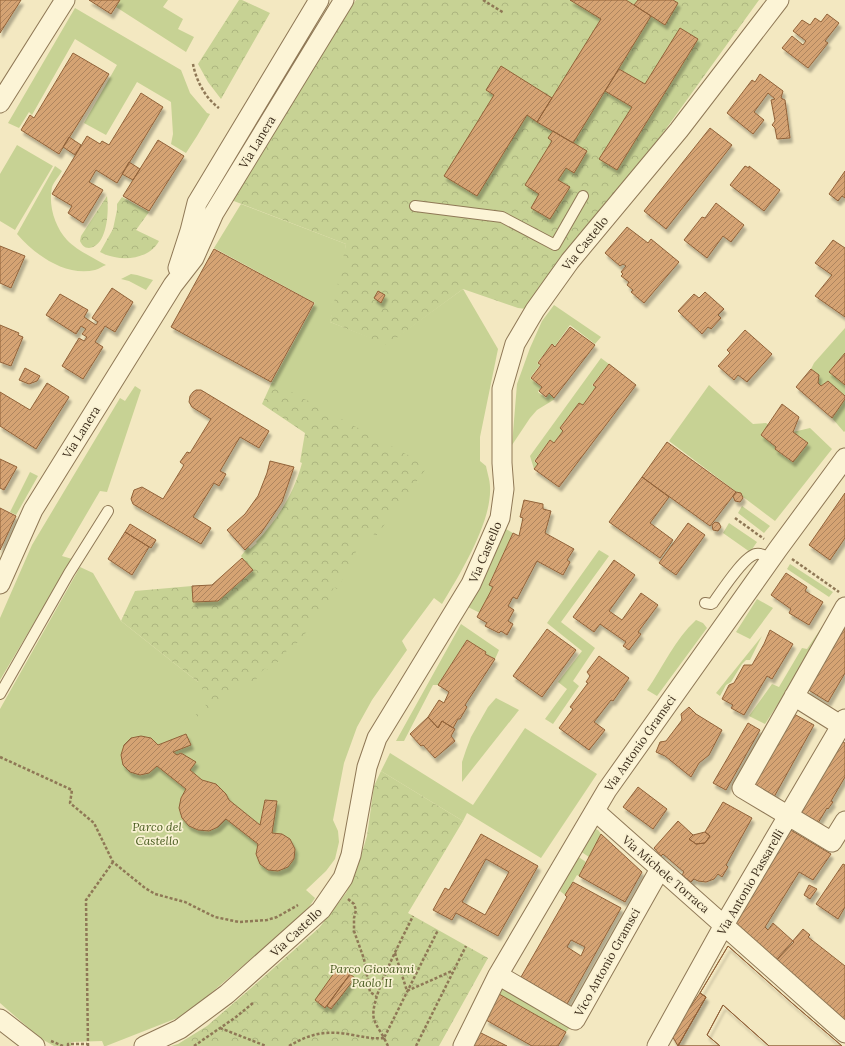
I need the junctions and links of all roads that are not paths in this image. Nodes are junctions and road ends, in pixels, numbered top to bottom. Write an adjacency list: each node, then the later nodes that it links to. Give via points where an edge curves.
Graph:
1 (65, 0): 5 (street)
2 (319, 0): 8 (street, Via Lanera, via 197,203)
3 (344, 0): 8 (street, Via Lanera, via 214,213 194,258)
4 (779, 0): 27 (street, Via Castello, via 679,130 570,260 515,344 502,389 504,489 500,518 471,584 377,738 367,767 351,855 342,878 321,910 227,994 180,1029)
5 (0, 103)
6 (584, 196): 7 (lane, via 555,245 502,217)
7 (415, 206)
8 (173, 285): 12 (street, Via Lanera, via 33,510)
9 (845, 458): 11 (street, Via Antonio Gramsci)
10 (108, 511): 15 (lane, via 69,573)
11 (770, 560): 13 (lane, via 757,553 746,559 713,603); 18 (street, Via Antonio Gramsci, via 607,790)
12 (0, 584)
13 (705, 603)
14 (845, 607): 16 (street)
15 (0, 694)
16 (794, 696): 17 (street); 19 (street, via 742,788)
17 (844, 724): 19 (street, Via Antonio Passarelli)
18 (595, 811): 21 (street, Via Michele Torraca); 23 (street, Via Antonio Gramsci)
19 (789, 816): 20 (street, via 832,842); 22 (street, Via Antonio Passarelli)
20 (845, 821)
21 (660, 869): 22 (street, Via Michele Torraca); 23 (street, Vico Antonio Gramsci, via 575,1020)
22 (724, 926): 25 (street, Via Michele Torraca); 29 (street, Via Antonio Passarelli)
23 (498, 975): 28 (street, Via Antonio Gramsci)
24 (0, 1019): 26 (street)
25 (845, 1033)
26 (35, 1046)
27 (144, 1046)
28 (463, 1046)
29 (657, 1046)

